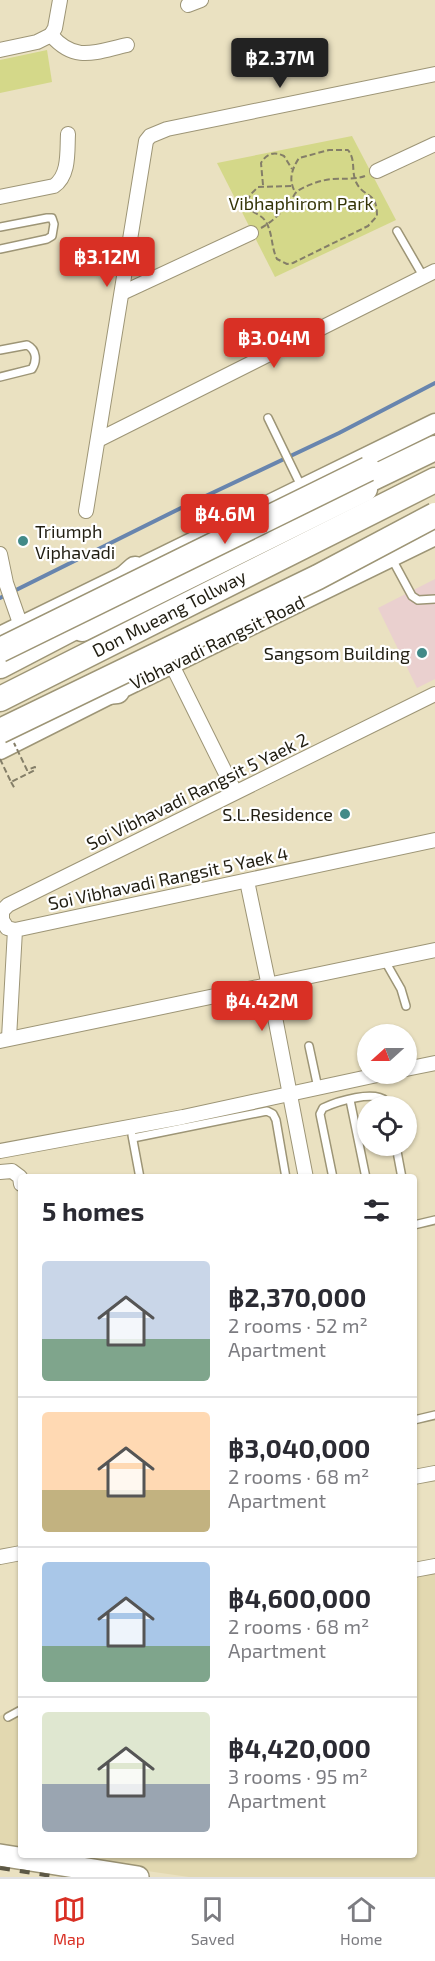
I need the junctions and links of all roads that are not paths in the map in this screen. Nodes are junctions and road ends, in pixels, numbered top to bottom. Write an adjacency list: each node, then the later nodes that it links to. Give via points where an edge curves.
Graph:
1 (60, 0): 2 (street)
2 (51, 35): 3 (street, via 75,53); 4 (street, via 42,41)
3 (127, 45)
4 (0, 50)
5 (435, 74): 15 (street, via 156,133 146,141)
6 (68, 134): 9 (street, via 66,166 59,182)
7 (435, 144): 8 (street)
8 (377, 171)
9 (0, 197)
10 (0, 226): 13 (lane, via 47,218 52,218 54,224 52,236 47,239)
11 (397, 231): 14 (lane)
12 (251, 233): 15 (street)
13 (0, 249)
14 (429, 273): 21 (street)
15 (122, 293): 21 (street)
16 (0, 350): 17 (lane, via 27,345 35,353 32,369)
17 (0, 377)
18 (267, 418): 25 (lane)
19 (435, 423): 25 (main road)
20 (435, 437): 37 (highway, bridge)
21 (99, 440): 27 (street)
22 (435, 448): 35 (highway)
23 (435, 454): 40 (highway, Don Mueang Tollway)
24 (435, 480): 43 (highway, Don Mueang Tollway)
25 (302, 488): 32 (main road)
26 (435, 495): 44 (highway, Vibhavadi Rangsit Road)
27 (86, 511)
28 (435, 515): 45 (highway, bridge)
29 (435, 536): 31 (main road, Vibhavadi Rangsit Road)
30 (0, 554): 34 (street)
31 (392, 558): 33 (lane, via 412,596 418,600); 38 (main road, Vibhavadi Rangsit Road)
32 (135, 569): 34 (main road); 35 (highway)
33 (435, 599)
34 (21, 626): 36 (main road)
35 (69, 629): 39 (highway)
36 (0, 636)
37 (0, 650)
38 (172, 665): 41 (main road, Vibhavadi Rangsit Road); 46 (street)
39 (0, 666)
40 (0, 672)
41 (117, 691): 44 (highway); 45 (main road, Vibhavadi Rangsit Road)
42 (435, 694): 46 (street, Soi Vibhavadi Rangsit 5 Yaek 2)
43 (0, 699)
44 (30, 700): 45 (highway, Vibhavadi Rangsit Road)
45 (2, 733)
46 (235, 792): 49 (street, Soi Vibhavadi Rangsit 5 Yaek 2, via 8,905 2,911 2,920 7,928)
47 (435, 840): 48 (street, Soi Vibhavadi Rangsit 5 Yaek 4)
48 (247, 881): 49 (street, Soi Vibhavadi Rangsit 5 Yaek 4); 52 (street)
49 (15, 930): 54 (street)
50 (435, 950): 51 (street)
51 (385, 961): 52 (street); 53 (lane, via 402,989)
52 (270, 986): 54 (street); 60 (street)
53 (406, 1006)
54 (5, 1039)
55 (309, 1046): 59 (lane)
56 (435, 1063): 57 (street)
57 (417, 1067)
58 (357, 1079): 59 (street)
59 (318, 1088): 60 (street)
60 (290, 1094): 63 (street); 69 (street)
61 (357, 1099): 62 (lane)
62 (350, 1100): 70 (lane, via 323,1108 320,1114); 71 (lane)
63 (132, 1132): 64 (street); 67 (lane); 68 (lane, via 267,1111 276,1120)
64 (0, 1150)
65 (398, 1156): 72 (lane)
66 (0, 1172): 73 (street)
67 (139, 1174)
68 (285, 1174)
69 (305, 1174)
70 (332, 1174)
71 (365, 1174)
72 (401, 1174)
73 (18, 1176)
74 (435, 1220): 75 (lane)
75 (417, 1224)
76 (435, 1415): 77 (lane)
77 (417, 1419)
78 (435, 1473): 79 (street)
79 (417, 1476)
80 (18, 1554): 81 (street)
81 (0, 1557)
82 (435, 1566): 83 (street)
83 (417, 1569)
84 (435, 1572): 85 (lane)
85 (417, 1576)
86 (18, 1712): 87 (lane)
87 (8, 1717)
88 (0, 1855): 89 (main road)
89 (18, 1858)
90 (19, 1858): 91 (main road)
91 (138, 1877)

